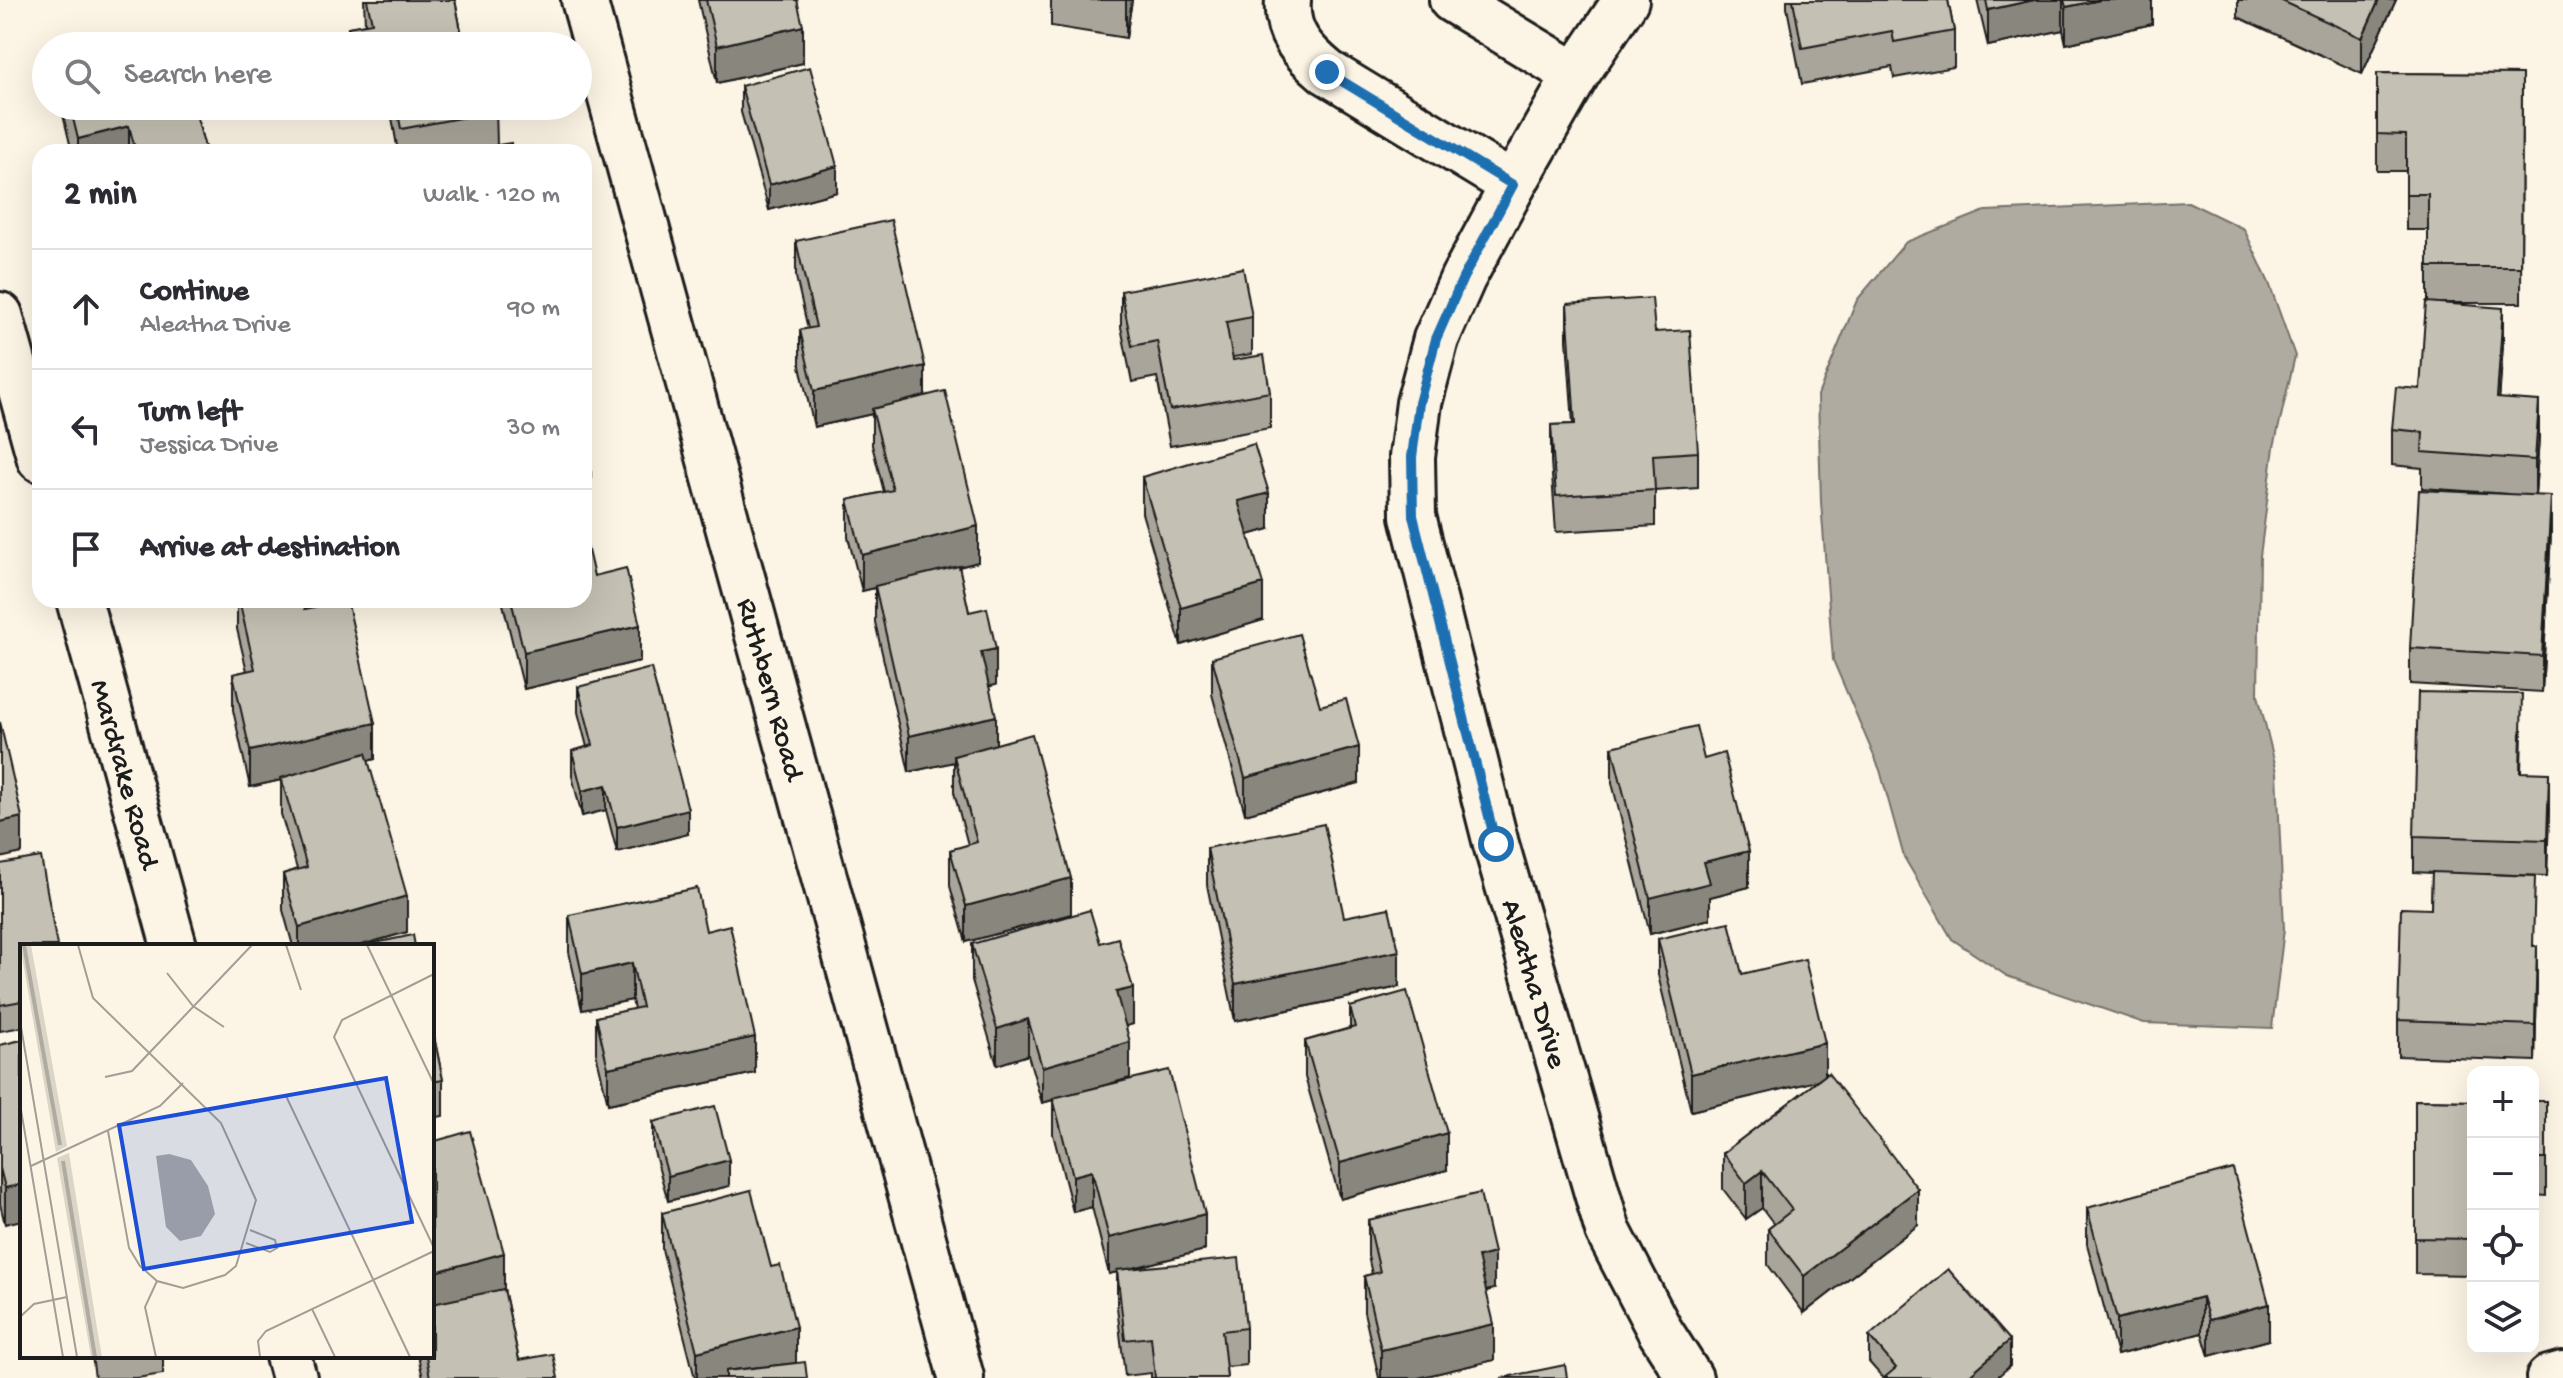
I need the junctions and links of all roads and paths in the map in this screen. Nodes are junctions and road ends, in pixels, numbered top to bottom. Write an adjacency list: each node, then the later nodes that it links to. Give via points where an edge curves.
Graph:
1 (584, 0): 13 (street, Ruthbern Road)
2 (1288, 0): 6 (street, via 1292,33 1303,52 1327,72)
3 (1452, 0): 5 (street)
4 (1626, 0): 5 (street, Aleatha Drive)
5 (1576, 75): 6 (street, Aleatha Drive)
6 (1513, 185): 15 (street, Aleatha Drive, via 1436,339 1419,403 1412,457 1413,516 1496,844 1608,1231)
7 (0, 315): 8 (street)
8 (32, 430)
9 (81, 608): 10 (street, Mardrake Road)
10 (173, 944)
11 (289, 1358): 14 (street)
12 (2563, 1374): 16 (street)
13 (961, 1377)
14 (294, 1378)
15 (1690, 1378)
16 (2549, 1378)

